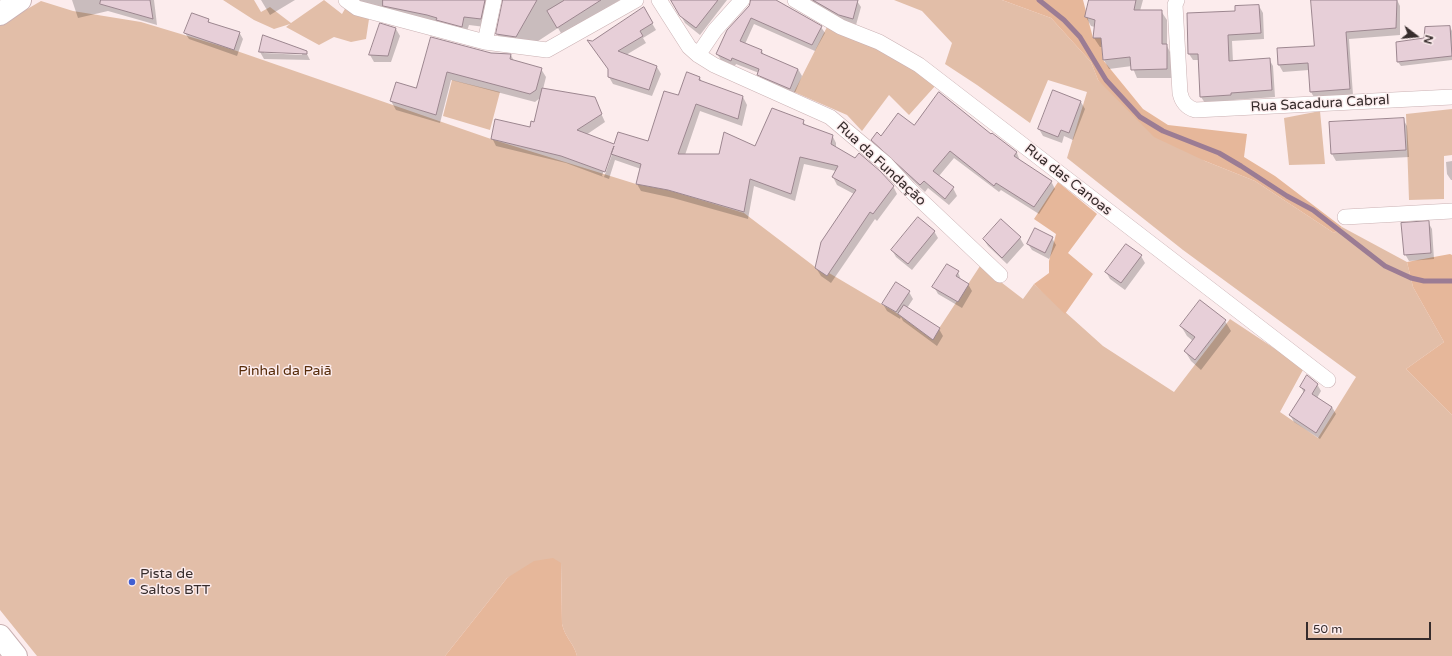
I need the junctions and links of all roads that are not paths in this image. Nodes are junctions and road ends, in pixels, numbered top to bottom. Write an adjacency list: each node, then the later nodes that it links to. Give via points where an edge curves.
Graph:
1 (20, 0): 9 (main road)
2 (346, 0): 10 (street, via 357,8)
3 (494, 0): 10 (street)
4 (636, 0): 10 (street, via 547,50)
5 (659, 0): 11 (street, Rua da Fundação, via 689,47)
6 (742, 0): 11 (street, via 715,30)
7 (795, 0): 16 (street, Rua das Canoas, via 840,27 879,42 919,65)
8 (1177, 0): 12 (street, Rua Sacadura Cabral, via 1175,5 1180,92 1188,108 1195,110)
9 (0, 14)
10 (485, 42)
11 (698, 55): 15 (street, Rua da Fundação, via 714,66 830,117 886,164 909,189)
12 (1452, 97)
13 (1452, 210): 14 (street)
14 (1345, 218)
15 (1000, 274)
16 (1328, 380)
17 (0, 636): 18 (main road)
18 (16, 656)

